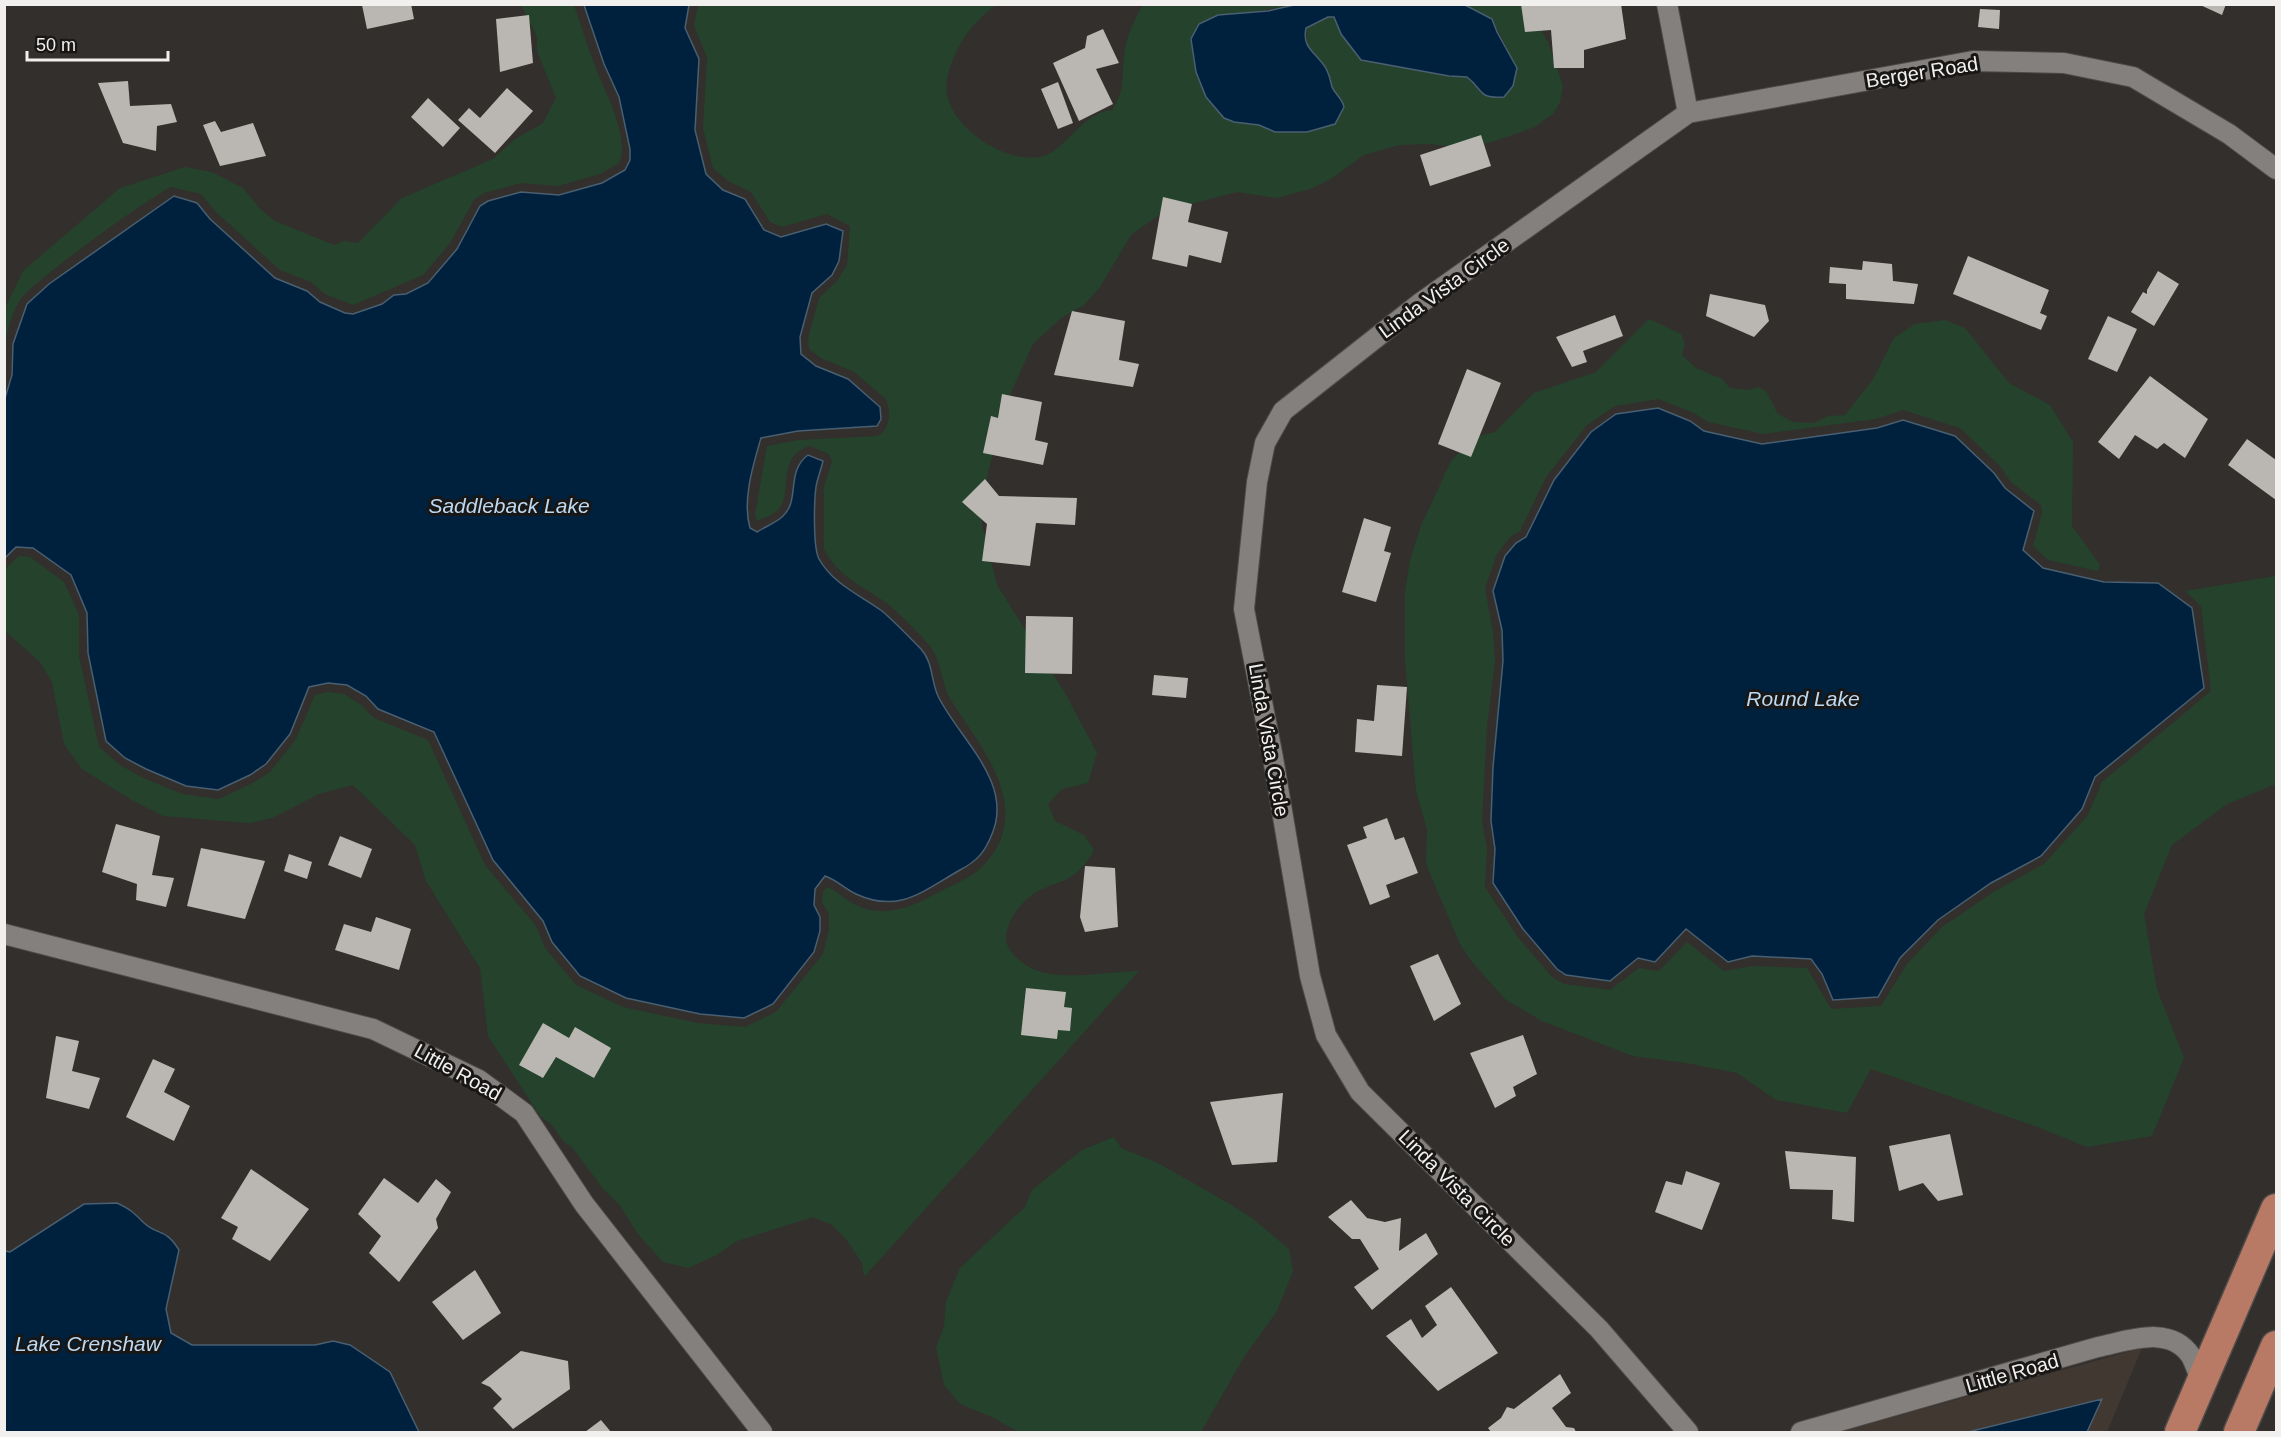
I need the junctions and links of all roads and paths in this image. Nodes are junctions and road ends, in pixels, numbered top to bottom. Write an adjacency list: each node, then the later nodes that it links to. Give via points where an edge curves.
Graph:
1 (1666, 4): 2 (street)
2 (1688, 113): 3 (street, Berger Road, via 1973,61 2064,63 2133,77 2229,134); 9 (street, Linda Vista Circle, via 1419,304 1283,411 1265,443 1257,482 1244,609 1310,976 1326,1035 1360,1092 1599,1329)
3 (2277, 169)
4 (4, 934): 8 (street, Little Road, via 373,1029 479,1080 524,1113 584,1204)
5 (2277, 1209): 7 (main road)
6 (2277, 1346): 12 (main road)
7 (2202, 1382): 10 (street, Little Road, via 2190,1355 2172,1340 2148,1336); 11 (main road)
8 (762, 1432)
9 (1688, 1432)
10 (1801, 1432)
11 (2180, 1432)
12 (2240, 1432)

